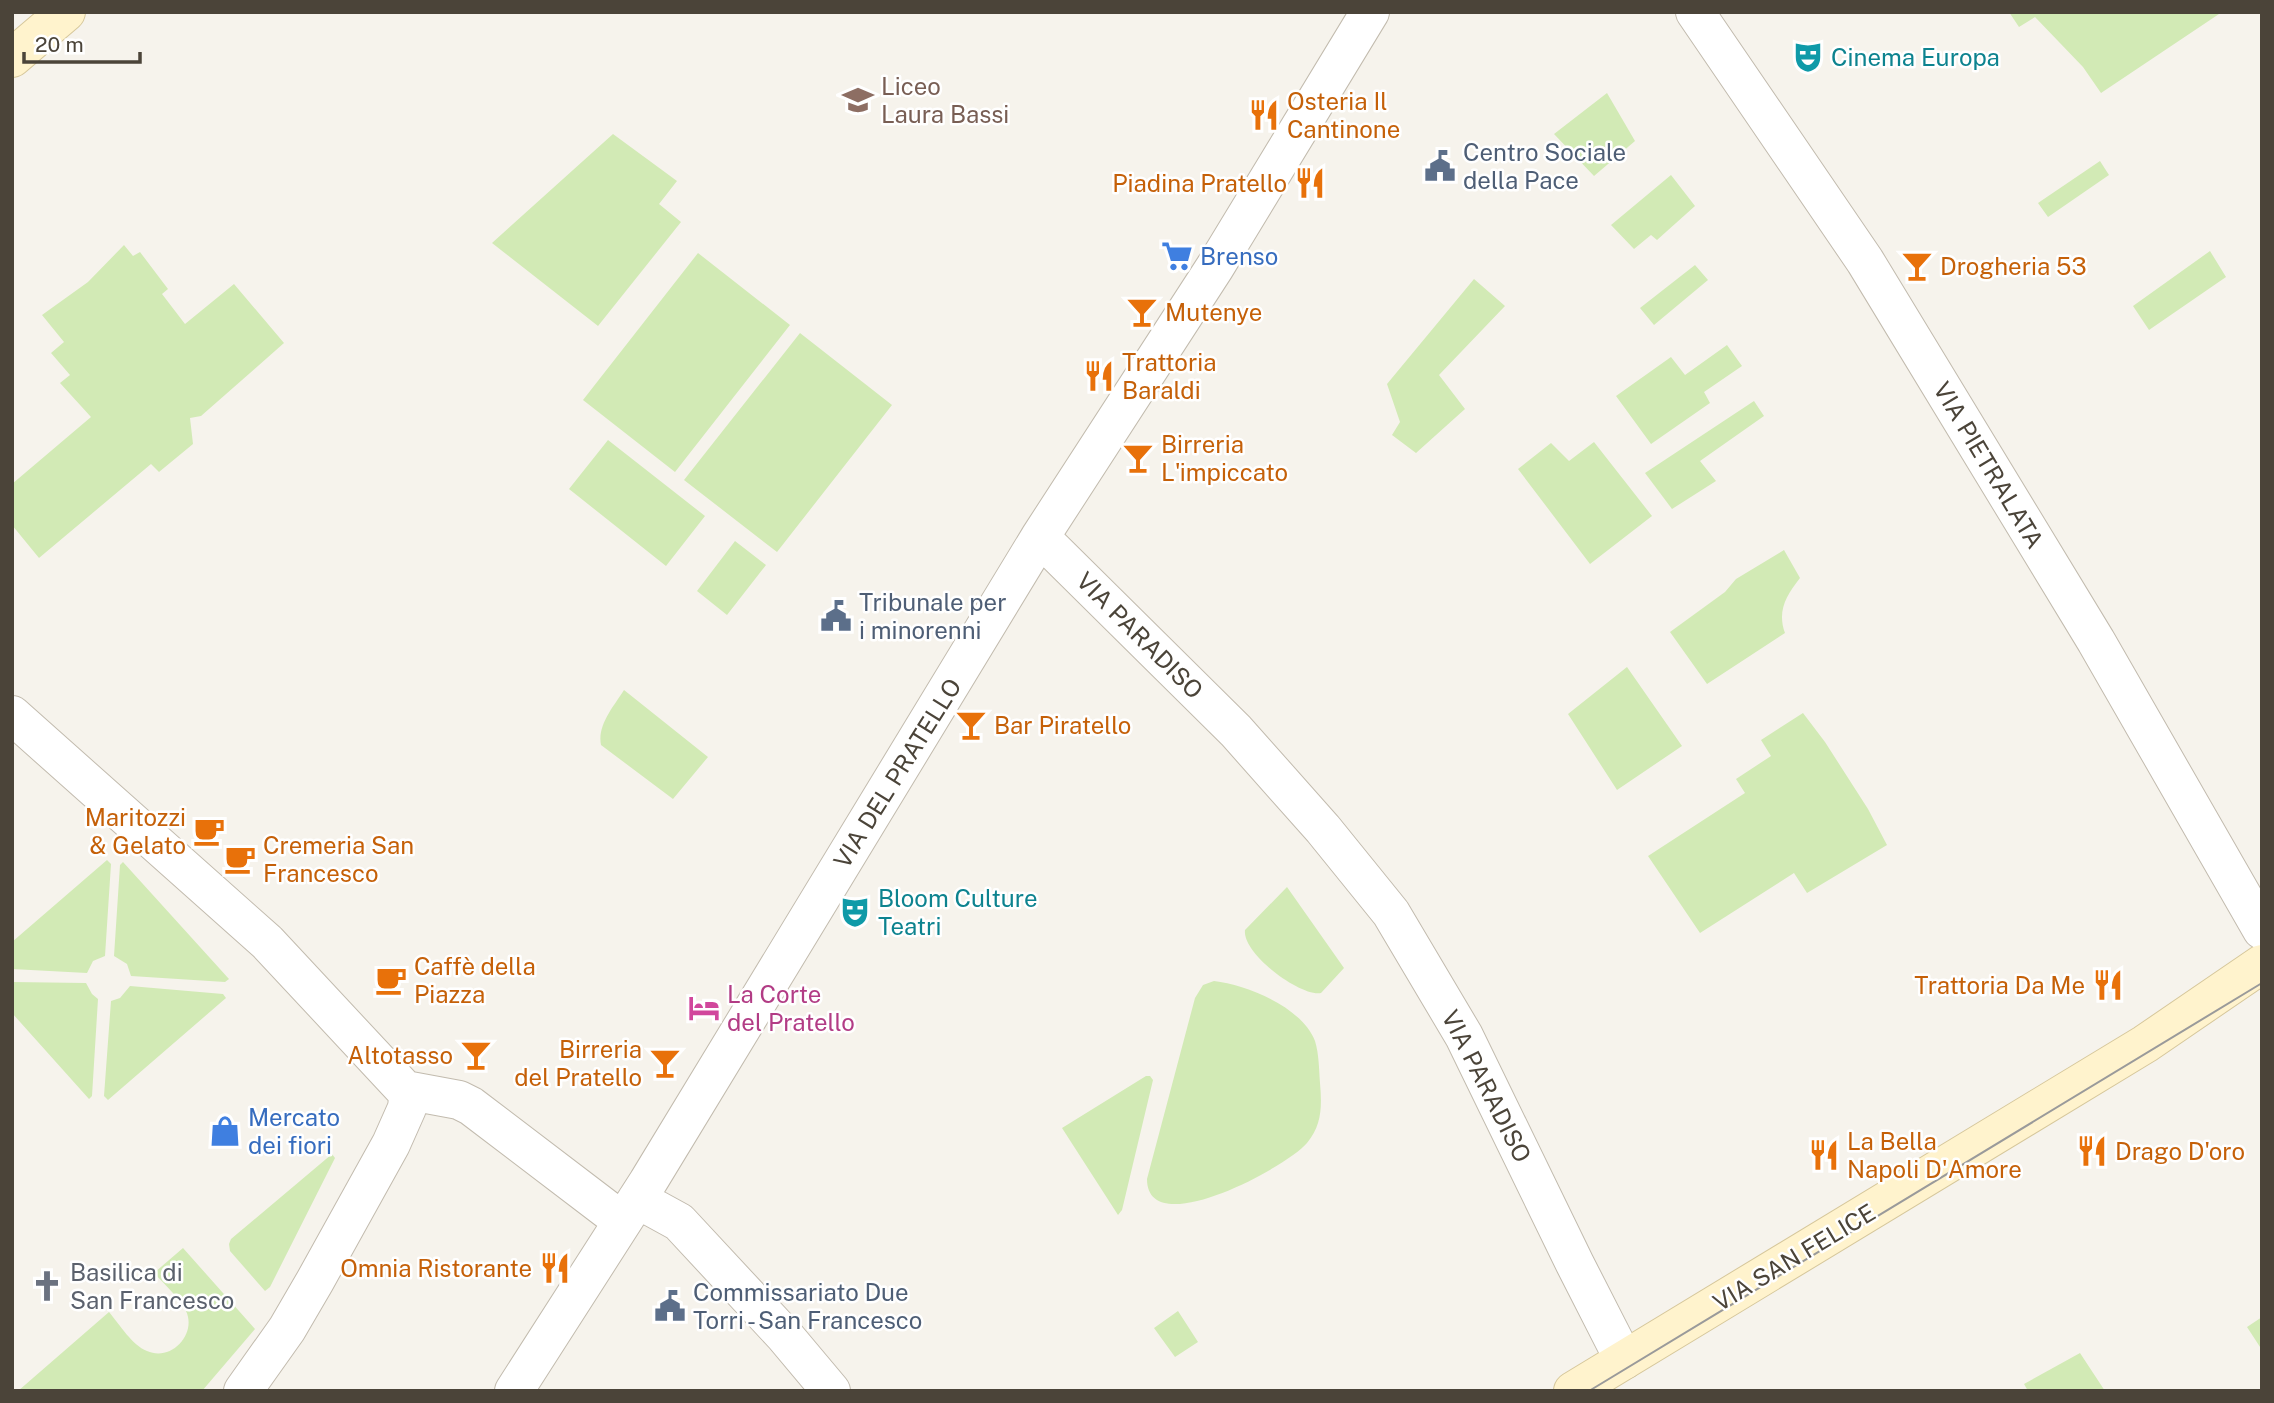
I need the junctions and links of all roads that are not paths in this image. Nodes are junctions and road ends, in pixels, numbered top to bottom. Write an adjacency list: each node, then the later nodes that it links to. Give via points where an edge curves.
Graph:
1 (66, 12): 4 (street)
2 (1370, 12): 5 (street, VIA DEL PRATELLO, via 1215,267)
3 (1695, 12): 7 (street, VIA PIETRALATA, via 1872,273 2096,641)
4 (12, 58)
5 (1040, 537): 10 (street, VIA DEL PRATELLO); 11 (street, VIA PARADISO, via 1214,708 1391,913 1464,1036)
6 (12, 715): 9 (street, via 267,942)
7 (2262, 930)
8 (2262, 964): 11 (street, VIA SAN FELICE, via 2145,1044)
9 (405, 1090): 10 (street, via 459,1100); 12 (street, via 407,1108 391,1144 294,1317)
10 (636, 1201): 13 (street, VIA DEL PRATELLO); 14 (street, via 679,1222)
11 (1624, 1360): 15 (street, VIA SAN FELICE)
12 (243, 1391)
13 (514, 1391)
14 (831, 1391)
15 (1573, 1391)

